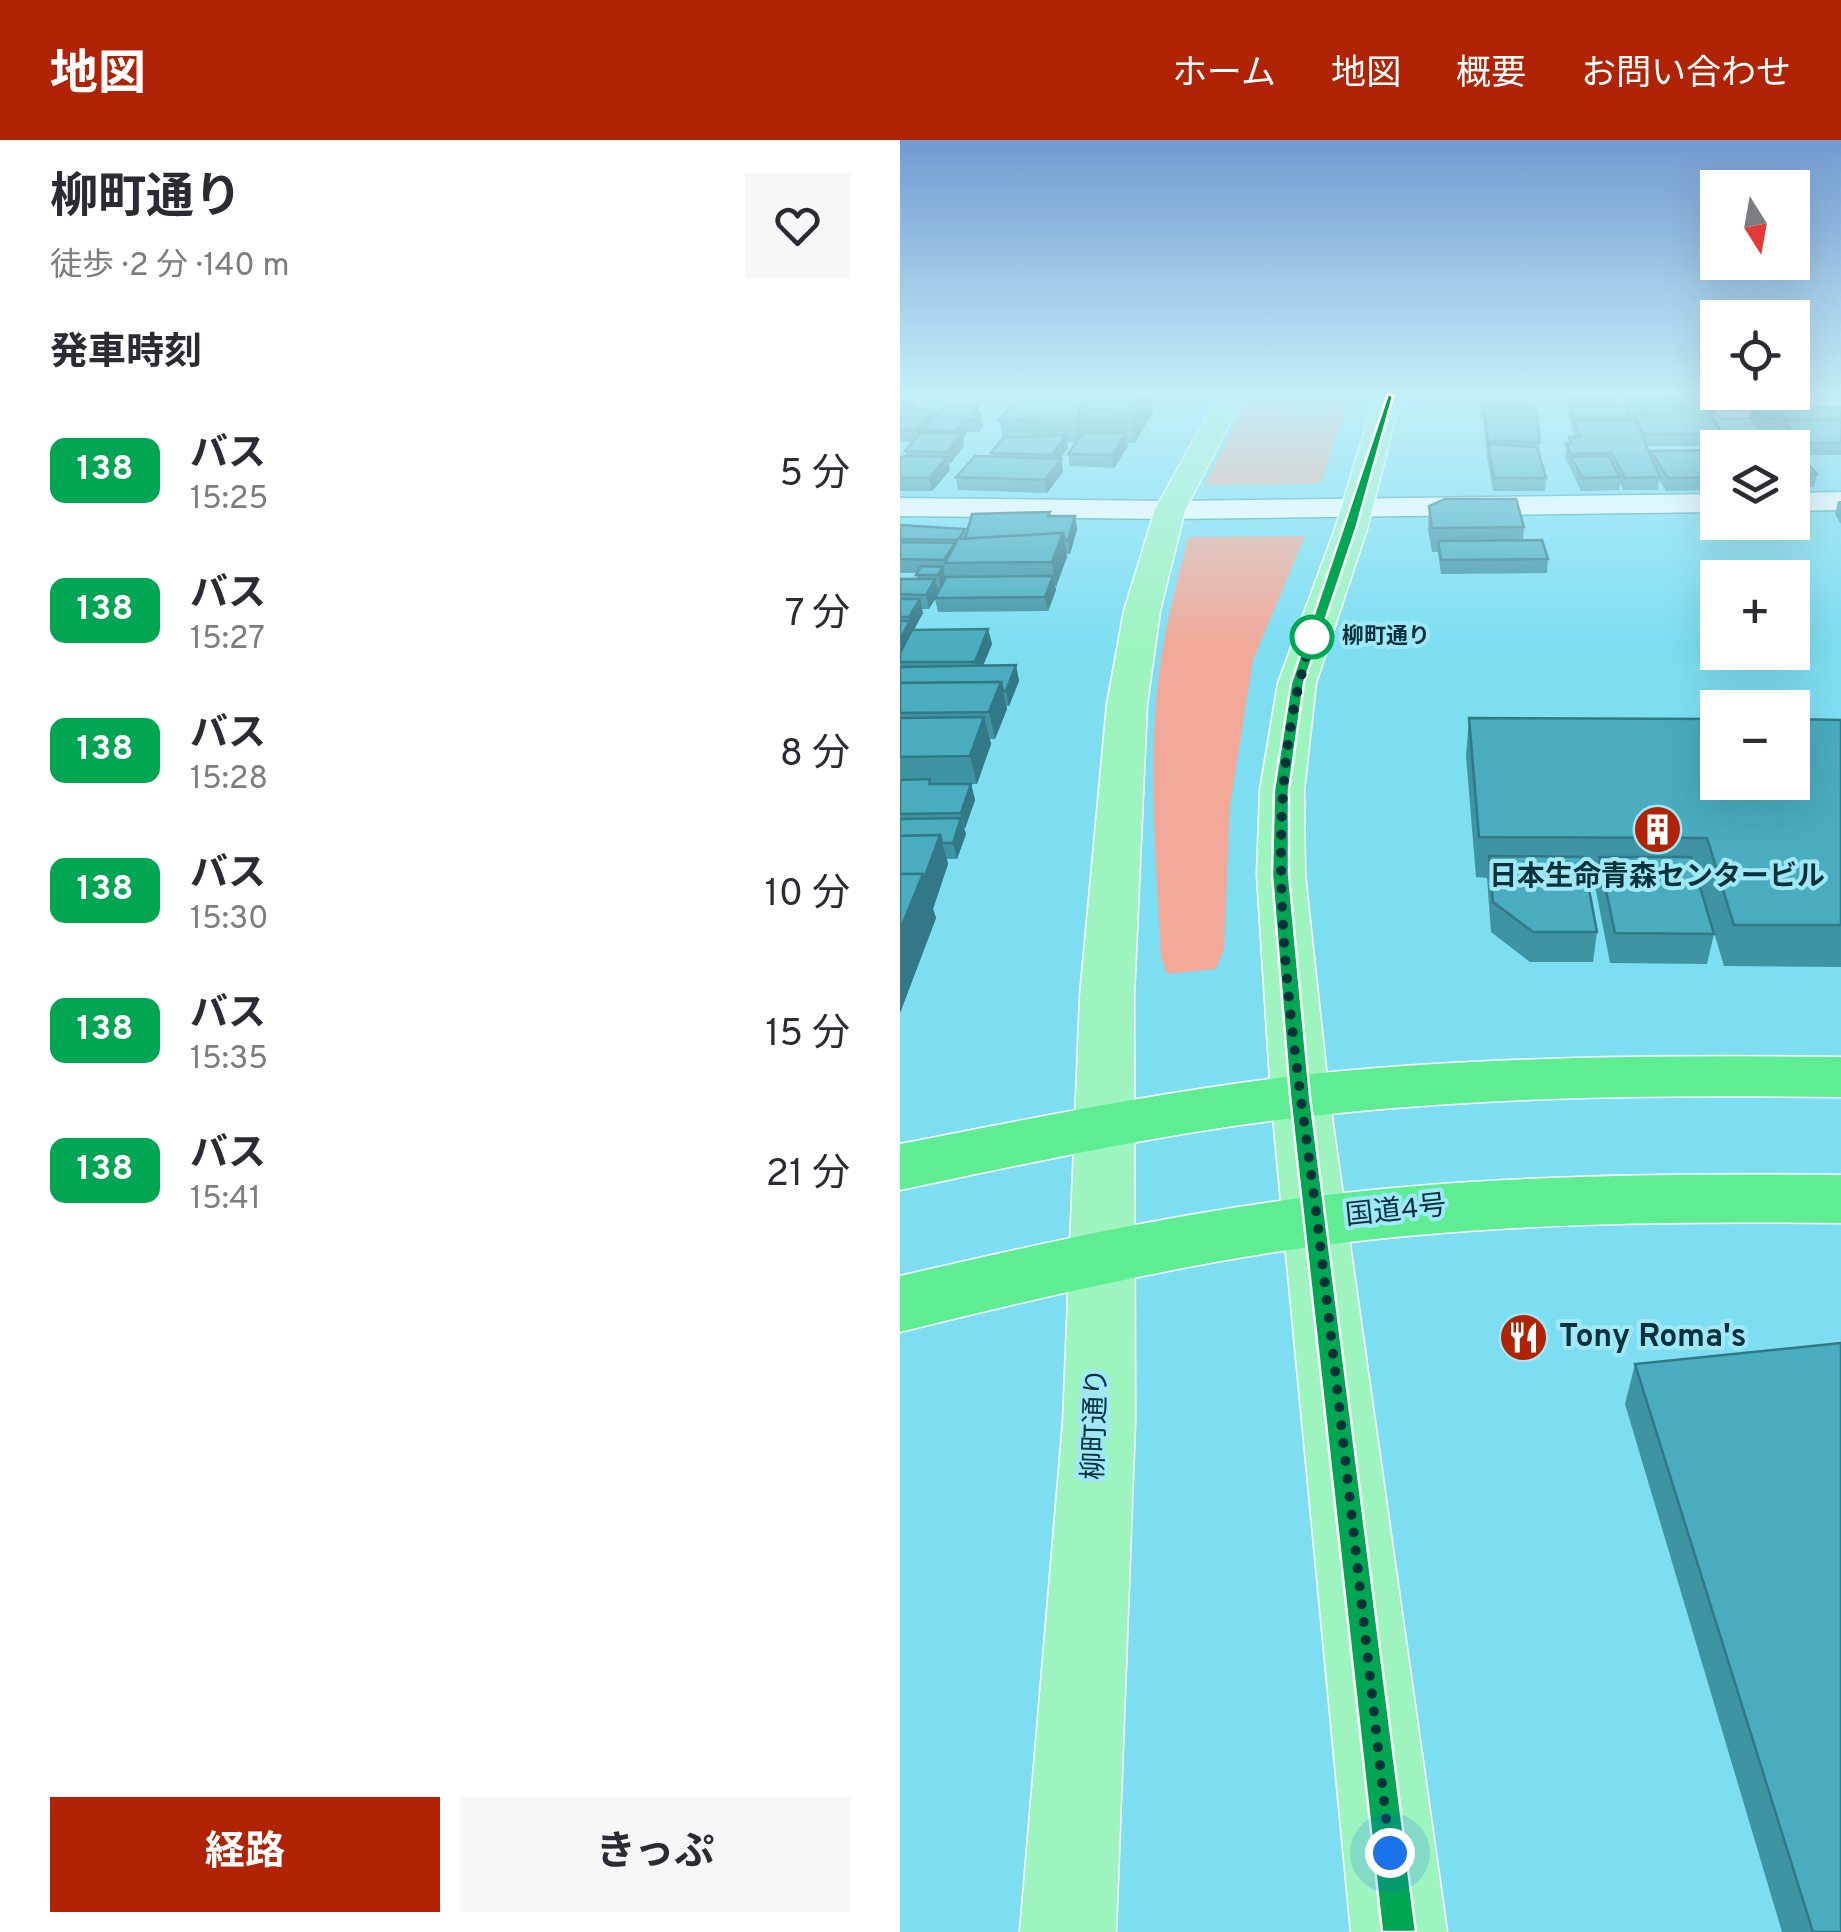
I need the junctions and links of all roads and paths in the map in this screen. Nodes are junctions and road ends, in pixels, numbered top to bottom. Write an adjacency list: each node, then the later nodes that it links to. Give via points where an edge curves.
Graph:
1 (1186, 480): 8 (main road, 柳町通り)
2 (1364, 480): 7 (main road)
3 (1841, 501): 4 (street)
4 (1810, 502)
5 (1700, 503): 7 (street)
6 (900, 507): 8 (street)
7 (1356, 509): 8 (street); 10 (main road, via 1298,683 1282,790 1281,875)
8 (1170, 510): 11 (main road, 柳町通り, via 1142,611 1128,704)
9 (1841, 1077): 10 (highway, via 1593,1074)
10 (1300, 1096): 11 (highway); 14 (main road)
11 (1101, 1127): 12 (highway); 15 (main road, 柳町通り)
12 (900, 1167)
13 (1841, 1199): 14 (highway, 国道4号, via 1620,1198)
14 (1318, 1220): 15 (highway, 国道4号); 18 (main road)
15 (1102, 1256): 16 (highway, 国道4号); 17 (main road, 柳町通り, via 1099,1422)
16 (900, 1304)
17 (1068, 1932)
18 (1399, 1932)

